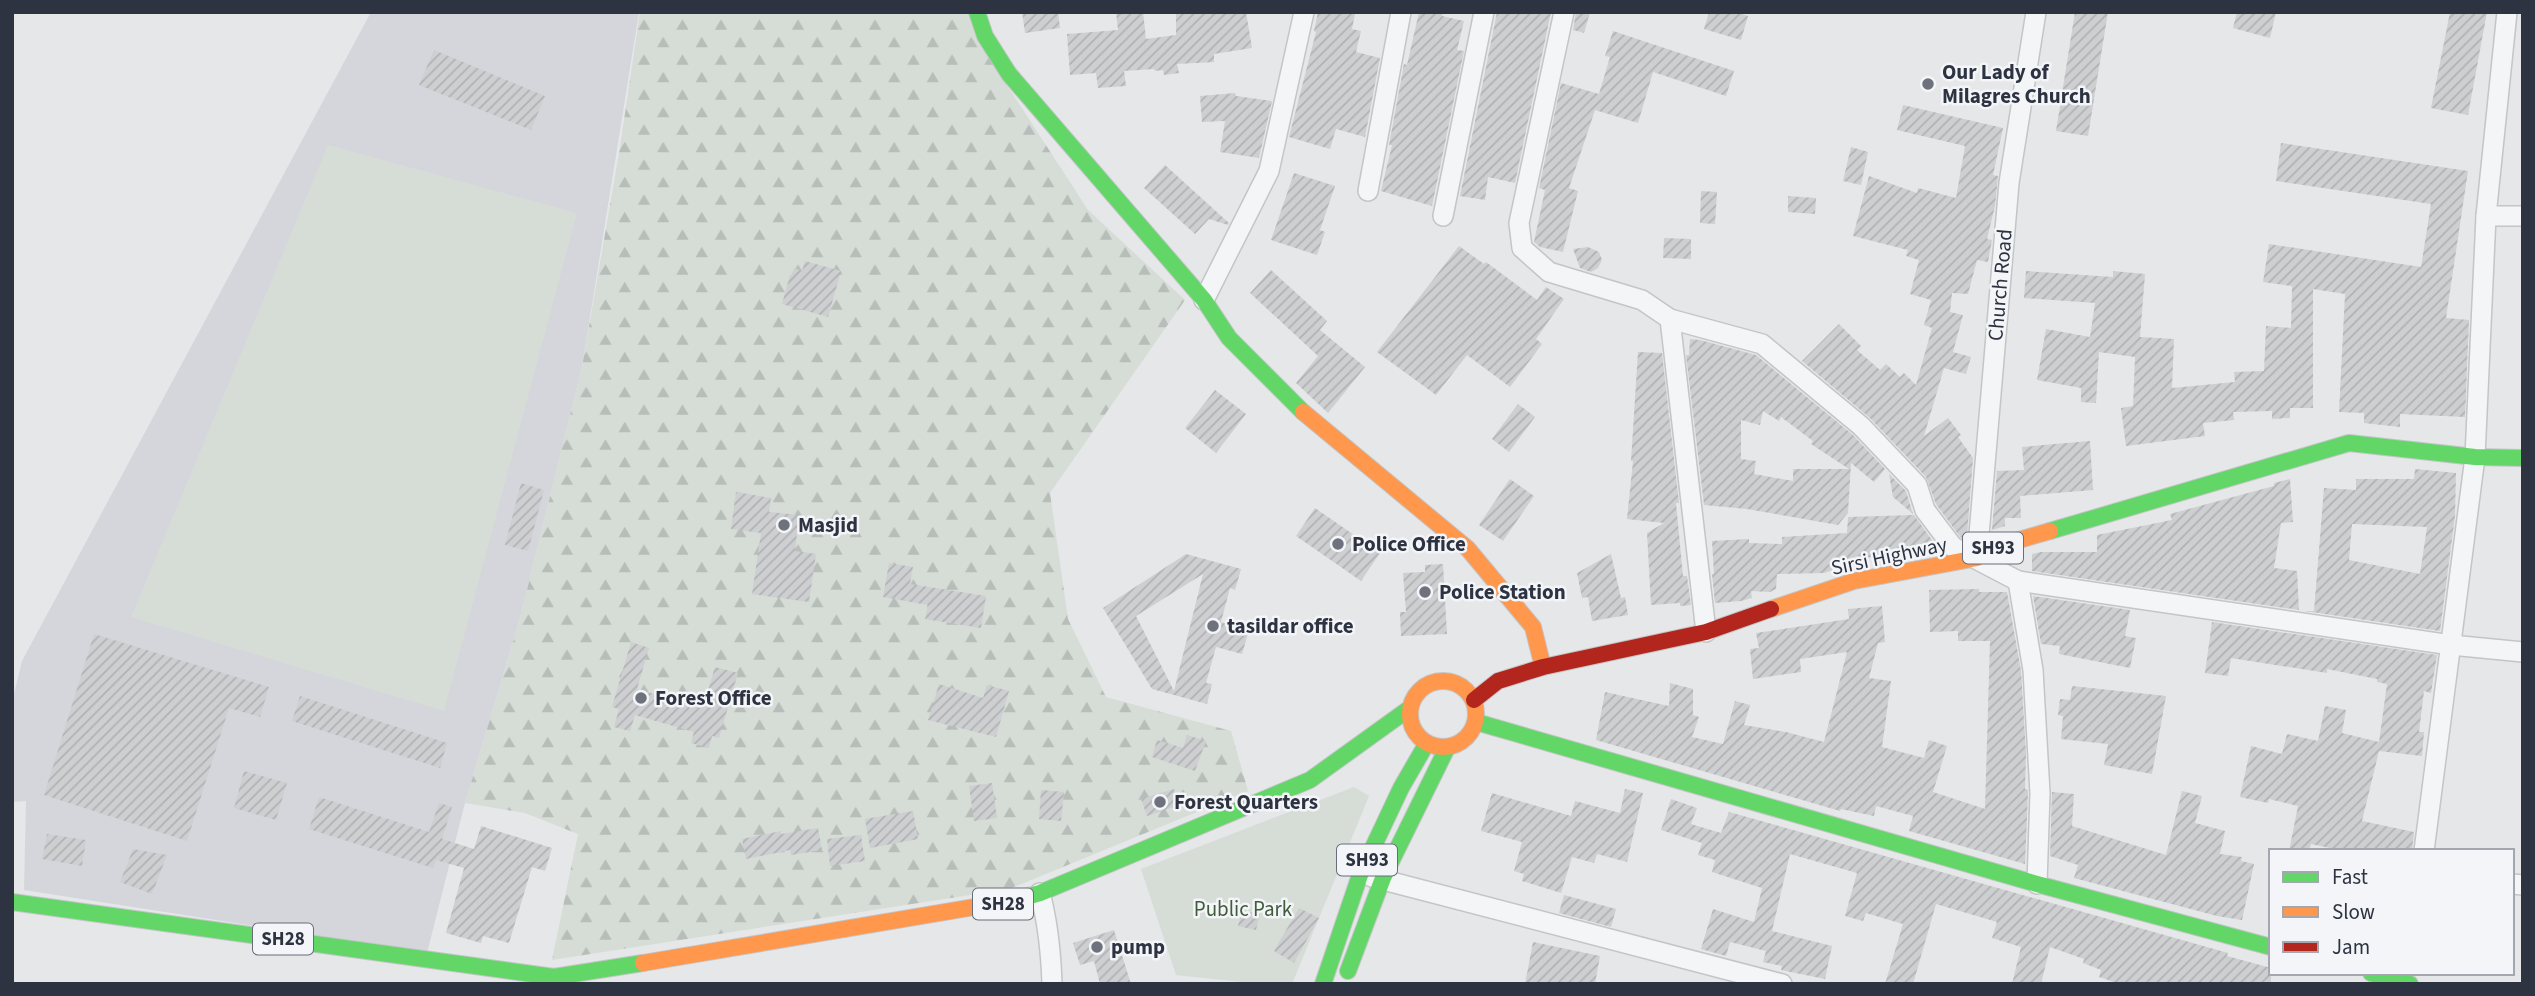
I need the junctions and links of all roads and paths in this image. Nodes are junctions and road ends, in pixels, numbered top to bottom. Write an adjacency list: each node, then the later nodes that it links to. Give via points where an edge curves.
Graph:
1 (977, 12): 12 (main road, via 985,36 1009,74)
2 (1304, 12): 12 (street, via 1269,171)
3 (1401, 12): 8 (street)
4 (1484, 12): 9 (street)
5 (1564, 12): 13 (street, via 1519,223 1522,248 1549,272 1642,300)
6 (2036, 12): 16 (street, Church Road, via 2009,183)
7 (2507, 12): 10 (street)
8 (1368, 191)
9 (1443, 216)
10 (2486, 216): 11 (street); 14 (street)
11 (2523, 216)
12 (1204, 300): 21 (main road, via 1229,338 1299,409 1468,549 1533,627)
13 (1670, 319): 16 (street, via 1762,344 1861,426 1917,485 1926,510 1953,547); 18 (street)
14 (2475, 457): 15 (main road, Sirsi Highway / SH93); 16 (main road, Sirsi Highway / SH93, via 2349,443 1995,547); 19 (street)
15 (2523, 458)
16 (1978, 558): 17 (street); 18 (main road, Sirsi Highway / SH93, via 1854,582)
17 (2018, 580): 19 (street); 30 (street, via 2033,670 2040,793)
18 (1706, 632): 21 (main road, Sirsi Highway / SH93)
19 (2451, 645): 20 (street); 27 (street)
20 (2523, 652)
21 (1543, 667): 22 (main road, Sirsi Highway / SH93, via 1498,681)
22 (1474, 700): 23 (main road, SH28, via 1459,685 1438,681 1420,690); 24 (main road)
23 (1410, 708): 25 (main road, via 1413,729); 31 (main road, SH28, via 1310,780)
24 (1476, 722): 26 (main road, via 1465,740); 30 (main road)
25 (1427, 743): 26 (main road); 28 (main road, SH93)
26 (1447, 748): 29 (main road, SH93)
27 (2424, 849)
28 (1360, 875): 29 (street); 39 (main road, SH93)
29 (1383, 878): 37 (street); 40 (main road, SH93)
30 (2037, 884): 33 (main road)
31 (1040, 893): 35 (main road, SH28, via 1004,904); 38 (street)
32 (12, 902): 35 (main road, SH28)
33 (2269, 946)
34 (2379, 975): 36 (main road)
35 (560, 980)
36 (2404, 981)
37 (1774, 983)
38 (1052, 984)
39 (1323, 984)
40 (1343, 984)

